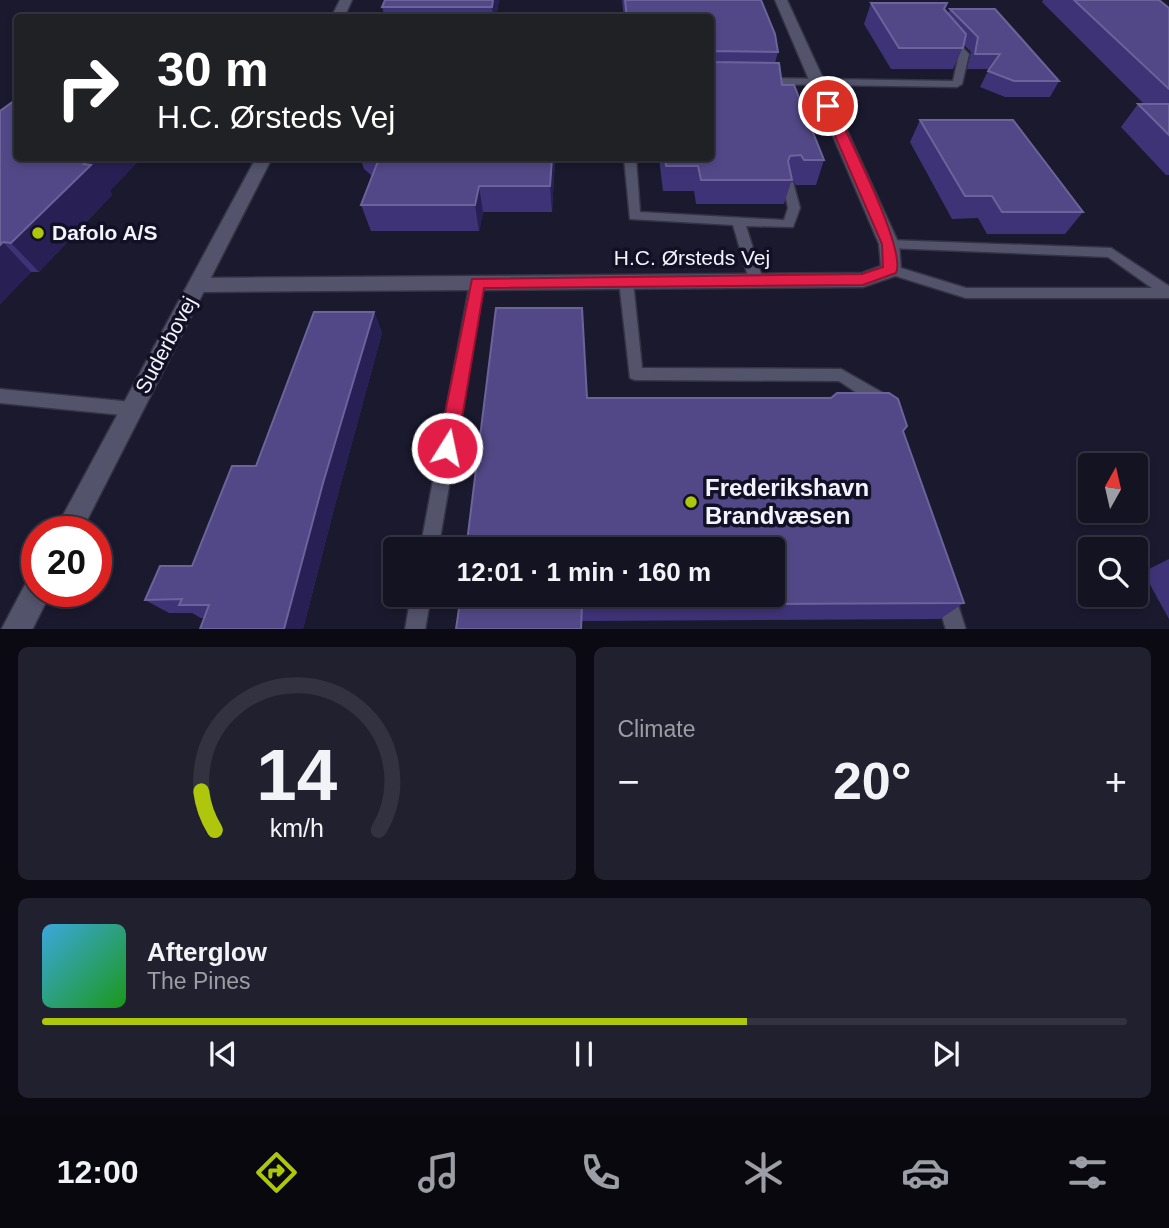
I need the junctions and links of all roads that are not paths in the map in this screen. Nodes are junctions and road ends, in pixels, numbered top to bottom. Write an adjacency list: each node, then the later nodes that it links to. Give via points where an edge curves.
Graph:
1 (782, 0): 4 (street)
2 (941, 28): 4 (lane, via 964,54 957,84)
3 (751, 81): 4 (lane)
4 (818, 83): 9 (street)
5 (262, 161): 14 (street, Suderbovej)
6 (630, 161): 8 (lane, via 634,216)
7 (789, 185): 8 (lane, via 794,208 789,224)
8 (739, 222): 11 (lane)
9 (889, 244): 10 (street); 15 (lane, via 1111,253)
10 (891, 270): 11 (street, H.C. Ørsteds Vej, via 863,280); 15 (lane, via 966,293)
11 (756, 280): 12 (street, H.C. Ørsteds Vej)
12 (626, 281): 13 (street, H.C. Ørsteds Vej); 18 (lane, via 635,374 841,376 886,401)
13 (477, 283): 14 (street, H.C. Ørsteds Vej); 20 (lane)
14 (198, 285): 17 (street, Suderbovej)
15 (1168, 293)
16 (0, 396): 17 (lane)
17 (132, 409): 19 (street, Suderbovej)
18 (890, 414)
19 (76, 516)
20 (431, 537)
21 (940, 579): 26 (lane)
22 (28, 607): 24 (street)
23 (419, 607): 25 (lane)
24 (16, 629)
25 (415, 629)
26 (956, 629)

